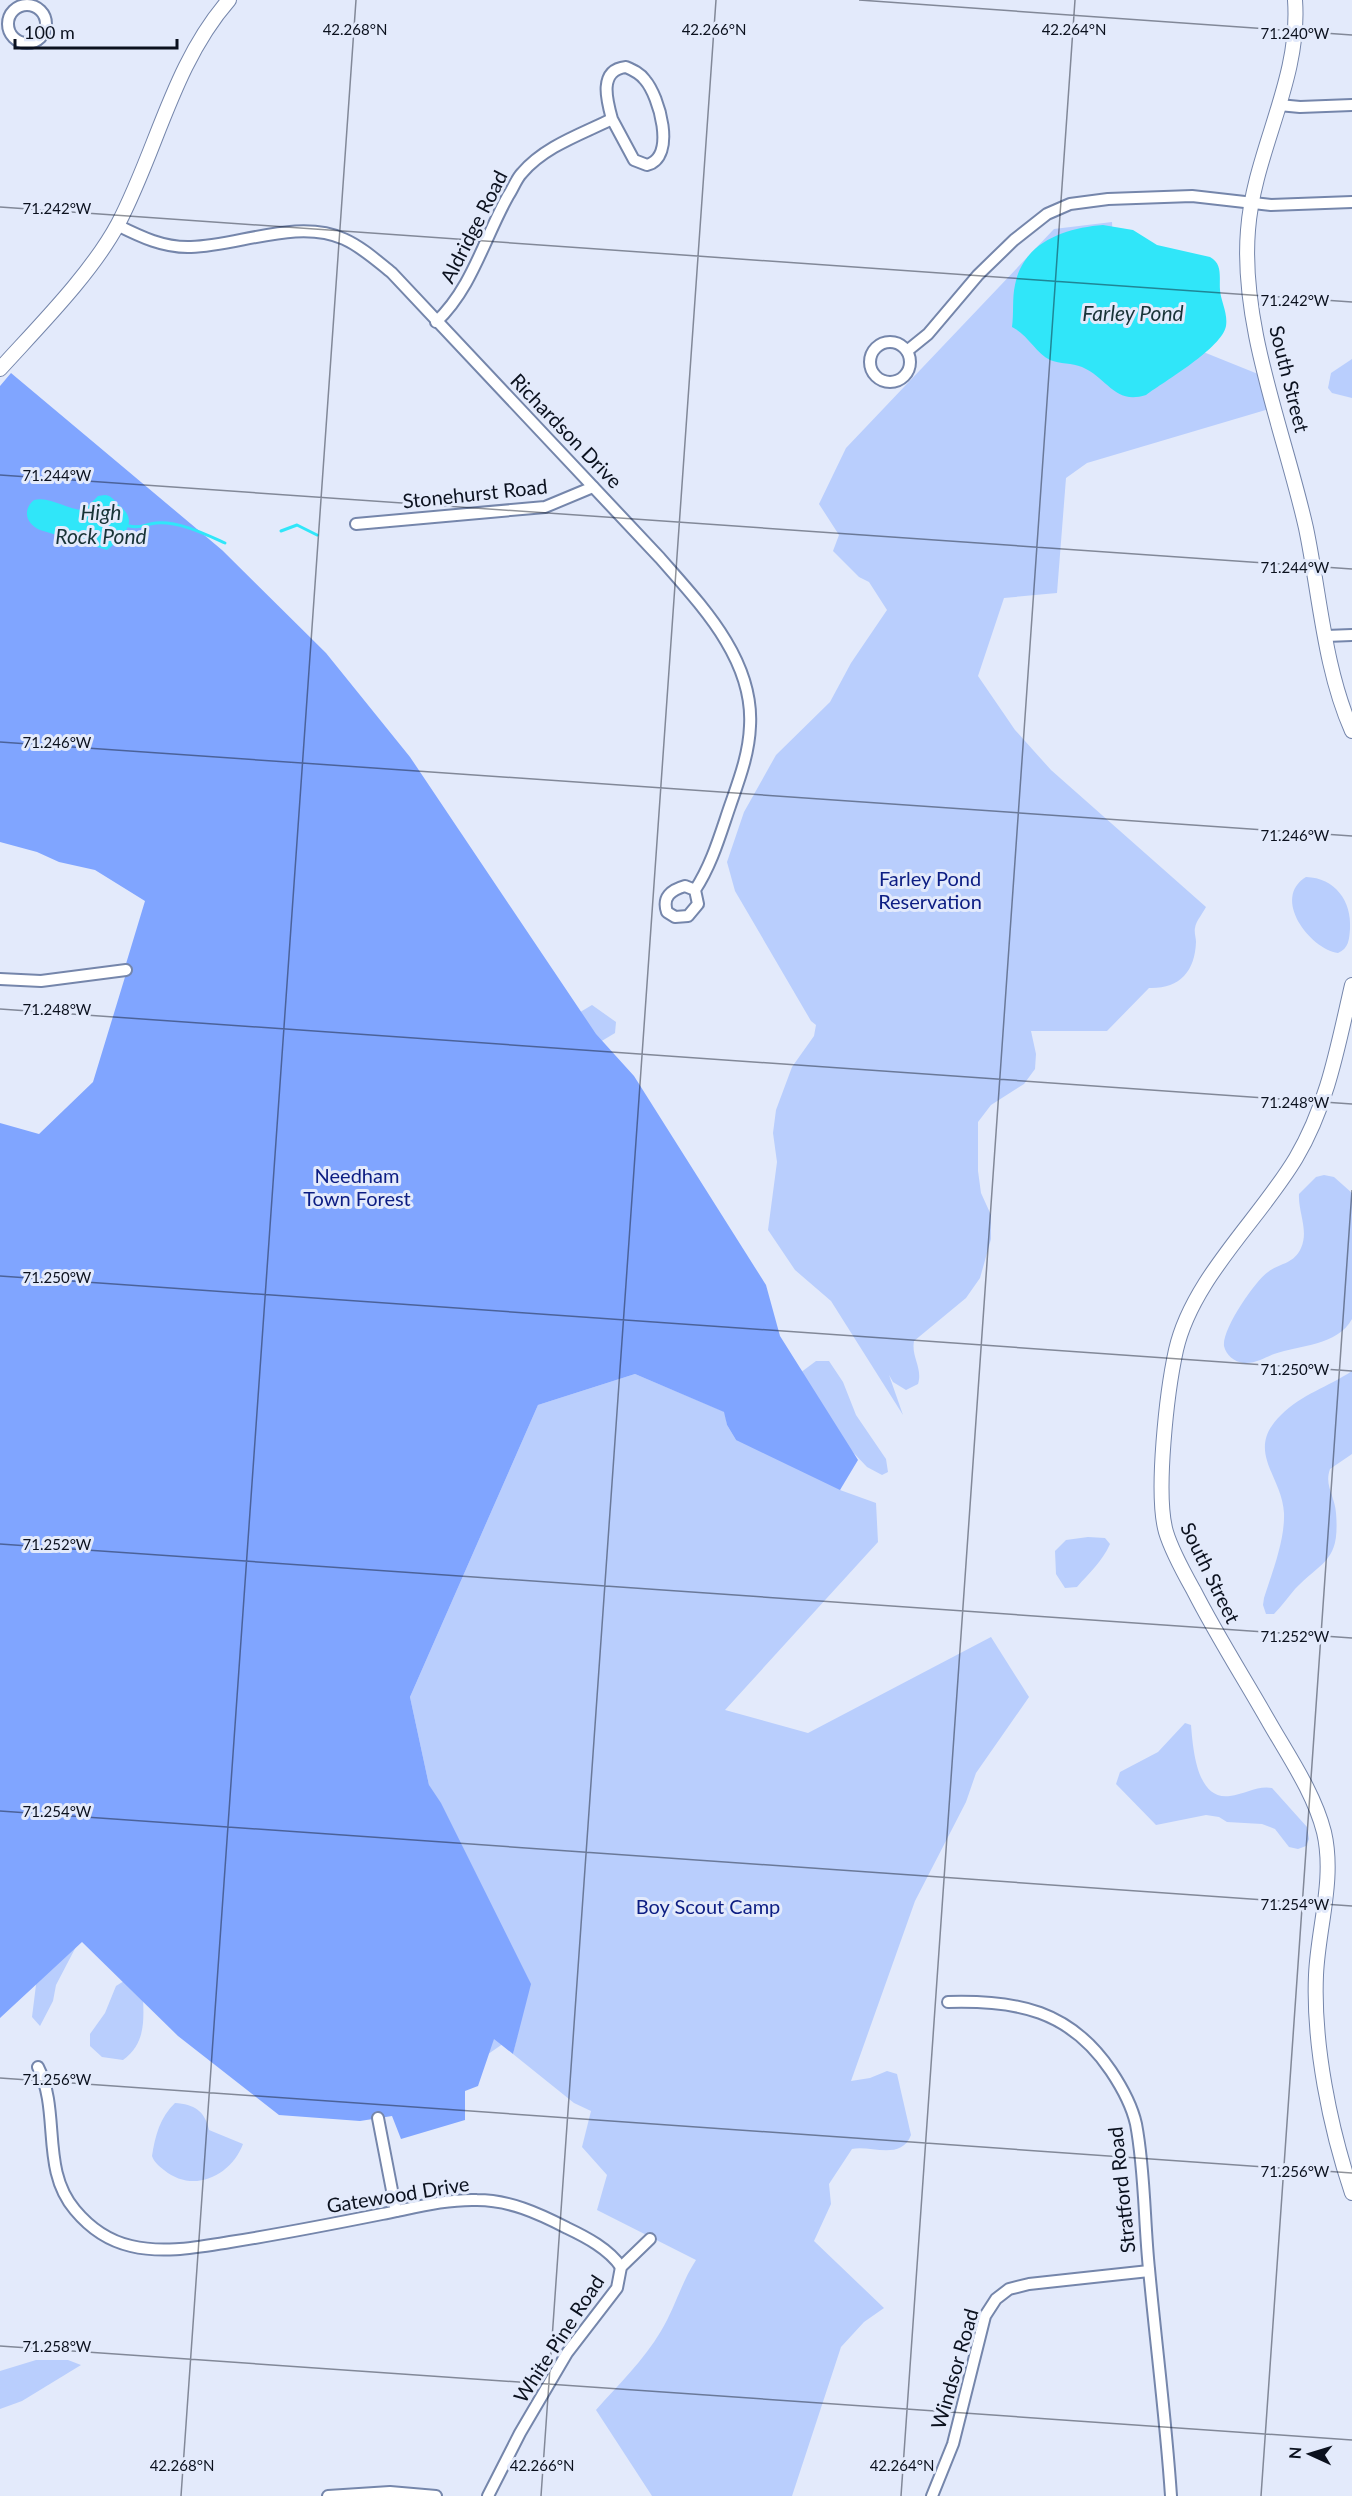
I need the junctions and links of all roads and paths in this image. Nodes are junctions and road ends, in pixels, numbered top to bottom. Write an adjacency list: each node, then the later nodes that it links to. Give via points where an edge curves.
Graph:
1 (229, 0): 8 (street, via 193,48)
2 (1295, 0): 3 (street, South Street, via 1294,43)
3 (1279, 105): 4 (street); 6 (street, South Street)
4 (1352, 105)
5 (612, 119): 5 (street, via 634,160 647,165 658,159 662,119 650,86 637,71 626,67 610,75 605,88); 9 (street, Aldridge Road, via 573,136 522,173 463,289 453,306)
6 (1251, 202): 7 (street); 10 (street, via 1192,196 1070,204 1047,214 1014,240 928,334); 15 (street, South Street, via 1247,258 1251,307 1304,519)
7 (1352, 202)
8 (117, 225): 9 (street, Richardson Drive, via 166,246 191,247 289,231 343,238 392,273); 11 (street, via 100,251)
9 (436, 322): 12 (street, Richardson Drive)
10 (907, 351)
11 (0, 369)
12 (593, 487): 13 (street, Stonehurst Road, via 545,507); 17 (street, Richardson Drive, via 700,604 725,640 745,682 751,724 747,754 709,866)
13 (356, 524)
14 (1352, 635): 15 (street)
15 (1326, 636): 16 (street, South Street, via 1335,682)
16 (1352, 731)
17 (695, 890)
18 (126, 970): 19 (street, via 50,980)
19 (0, 978)
20 (1352, 985): 24 (street, South Street, via 1328,1090 1311,1130 1295,1160 1197,1299 1179,1339 1168,1400 1161,1498 1166,1532 1183,1570 1298,1773 1322,1825 1328,1867 1316,1973 1316,2014 1334,2130)
21 (948, 2002): 28 (street, Stratford Road, via 996,2002 1035,2010 1076,2032 1099,2054 1136,2123)
22 (38, 2067): 25 (street, Gatewood Drive, via 47,2091 56,2171 68,2202 101,2234 132,2246 160,2250 200,2247)
23 (378, 2118): 25 (street)
24 (1352, 2193)
25 (396, 2211): 27 (street, Gatewood Drive, via 456,2200 508,2204 570,2229 593,2242)
26 (650, 2239): 27 (street, White Pine Road)
27 (621, 2267): 31 (street, White Pine Road, via 617,2288 561,2363)
28 (1149, 2271): 32 (street, Windsor Road, via 1029,2284 1009,2289 996,2299 985,2316 953,2444); 33 (street, Stratford Road)
29 (327, 2496): 30 (street, via 390,2492)
30 (436, 2496)
31 (488, 2496)
32 (933, 2496)
33 (1170, 2496)

